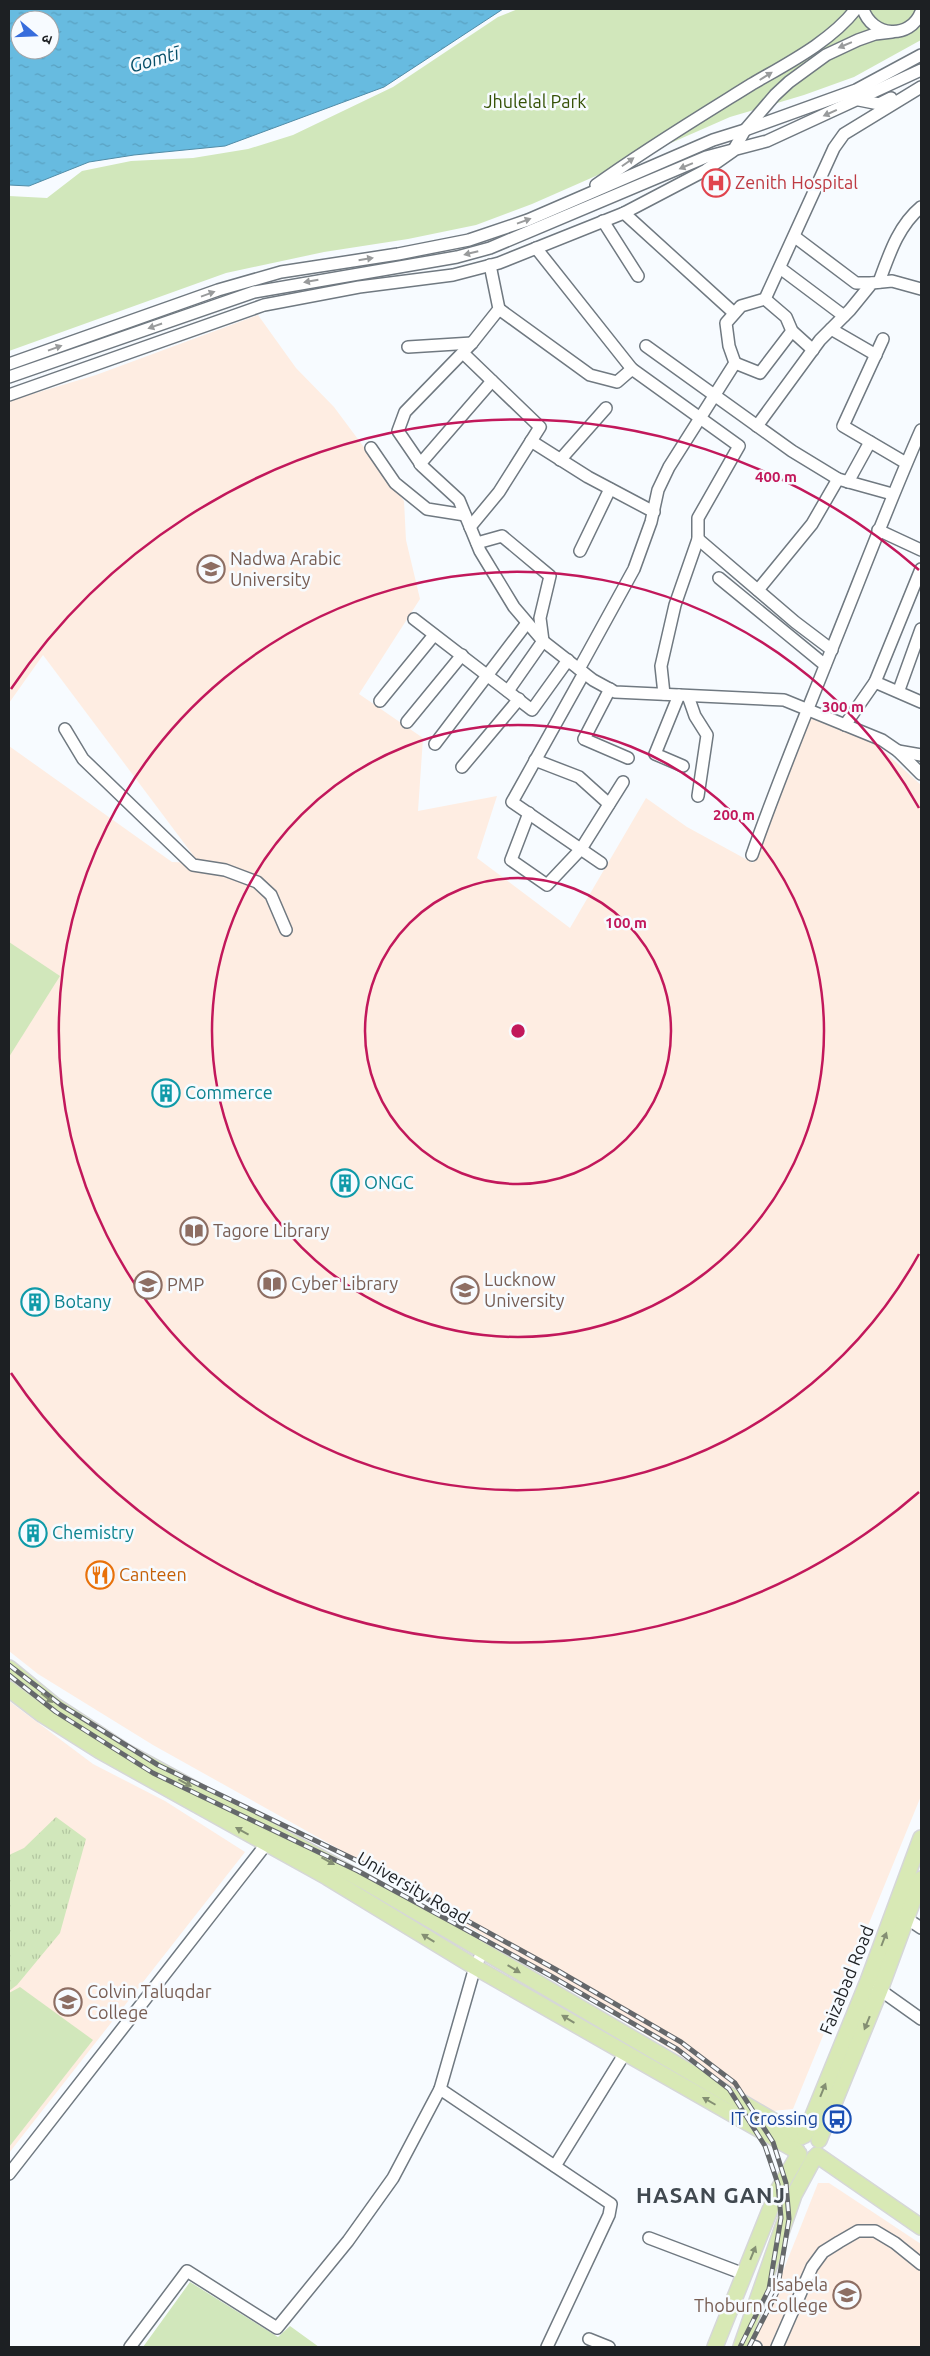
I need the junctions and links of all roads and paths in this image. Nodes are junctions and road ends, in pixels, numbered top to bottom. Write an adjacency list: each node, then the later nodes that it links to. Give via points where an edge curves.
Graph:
1 (856, 9): 12 (street, one-way to 1, via 642,152 814,46)
2 (863, 9): 4 (street, via 873,25)
3 (921, 12): 4 (street, via 911,26)
4 (892, 32): 10 (street, one-way to 10, via 875,34 826,55 789,82)
5 (921, 55): 10 (street, via 856,90)
6 (921, 70): 9 (street)
7 (921, 82): 9 (street, via 879,104)
8 (921, 87): 16 (street, via 844,134 834,148)
9 (859, 100): 11 (street, one-way to 11, via 767,141)
10 (745, 130): 11 (street); 12 (street, via 713,140)
11 (732, 152): 14 (street, via 706,170); 39 (street, one-way to 39, via 706,157 490,248 456,257 254,292)
12 (574, 200): 37 (street, one-way to 12, via 218,290 281,272 469,240)
13 (921, 207): 21 (street, via 895,240)
14 (624, 212): 15 (street); 25 (street)
15 (603, 221): 17 (street); 20 (street)
16 (795, 237): 19 (street); 21 (street, via 856,283)
17 (536, 248): 18 (street); 38 (street)
18 (490, 265): 24 (street); 42 (street, via 453,275 359,287 264,305)
19 (780, 268): 23 (street); 26 (street)
20 (638, 276)
21 (875, 283): 22 (street, via 892,281); 26 (street)
22 (921, 289)
23 (765, 299): 25 (street, via 741,306); 28 (street, via 786,317)
24 (499, 309): 30 (street); 38 (street, via 590,375 617,382)
25 (734, 314): 36 (street, via 726,323)
26 (844, 316): 27 (street)
27 (831, 329): 31 (street); 35 (street)
28 (792, 331): 31 (street); 36 (street, via 760,373)
29 (884, 339): 35 (street)
30 (472, 343): 33 (street); 34 (street)
31 (816, 345): 45 (street)
32 (646, 346): 41 (street)
33 (408, 347)
34 (463, 353): 40 (street); 52 (street, via 405,412 401,422 398,431)
35 (876, 355): 48 (street, via 842,426)
36 (735, 363): 41 (street)
37 (9, 364)
38 (632, 369): 44 (street)
39 (9, 377)
40 (492, 381): 47 (street, via 540,427); 52 (street)
41 (714, 394): 44 (street); 45 (street)
42 (9, 395)
43 (606, 408): 50 (street)
44 (698, 419): 56 (street, via 658,490); 60 (street, via 739,446 698,518)
45 (757, 426): 53 (street, via 792,451)
46 (921, 430): 51 (street)
47 (532, 441): 50 (street); 58 (street, via 499,492)
48 (870, 442): 51 (street); 53 (street)
49 (371, 448): 57 (street, via 395,483 427,508)
50 (560, 460): 54 (street)
51 (906, 463): 55 (street)
52 (420, 464): 57 (street, via 459,500)
53 (843, 480): 55 (street); 66 (street)
54 (610, 489): 56 (street); 63 (street)
55 (892, 494): 59 (street)
56 (654, 512): 76 (street, via 634,569)
57 (465, 515): 58 (street)
58 (470, 527): 61 (street)
59 (878, 530): 62 (street); 72 (street)
60 (698, 539): 66 (street); 82 (street, via 673,614 662,666)
61 (477, 543): 68 (street, via 514,607); 71 (street, via 502,536 550,576 540,618)
62 (921, 550)
63 (580, 551)
64 (921, 569): 78 (street)
65 (719, 578): 75 (street)
66 (758, 590): 72 (street)
67 (414, 619): 69 (street)
68 (527, 622): 71 (street); 77 (street)
69 (434, 634): 73 (street); 85 (street)
70 (920, 636): 80 (street)
71 (543, 641): 74 (street); 81 (street)
72 (832, 650): 75 (street)
73 (462, 655): 77 (street); 88 (street)
74 (568, 660): 76 (street); 84 (street, via 532,710)
75 (826, 664): 87 (street)
76 (582, 671): 79 (street); 95 (street)
77 (488, 674): 81 (street); 91 (street)
78 (875, 682): 80 (street); 89 (street)
79 (610, 689): 82 (street, via 615,692); 94 (street, via 584,739)
80 (899, 690): 86 (street)
81 (508, 691): 84 (street)
82 (664, 694): 83 (street)
83 (684, 695): 87 (street, via 784,700); 96 (street, via 655,754); 100 (street, via 707,735)
84 (518, 699): 97 (street)
85 (380, 701)
86 (921, 702)
87 (807, 710): 89 (street); 104 (street)
88 (407, 722)
89 (845, 725): 92 (street, via 882,740)
90 (65, 729): 106 (street, via 83,760 193,865 225,870 258,882 272,895)
91 (435, 744)
92 (898, 751): 93 (street); 98 (street)
93 (921, 755)
94 (628, 758)
95 (535, 760): 101 (street, via 579,777); 102 (street, via 512,802)
96 (683, 766)
97 (462, 767)
98 (921, 774)
99 (623, 782): 101 (street)
100 (698, 796)
101 (609, 804): 103 (street)
102 (529, 813): 103 (street); 103 (street, via 511,860 547,885)
103 (581, 849): 105 (street)
104 (752, 855)
105 (601, 863)
106 (286, 930)
107 (9, 1668): 109 (main road, University Road, one-way to 109, via 54,1705 126,1752)
108 (9, 1689): 111 (main road, University Road, one-way to 108, via 100,1751)
109 (276, 1832): 111 (street); 113 (main road, University Road, one-way to 113)
110 (921, 1838): 115 (main road, Faizabad Road)
111 (266, 1845): 114 (main road, University Road); 125 (street)
112 (921, 1879): 115 (main road, Faizabad Road)
113 (378, 1889): 114 (main road); 117 (main road, University Road)
114 (371, 1904): 118 (main road, University Road, one-way to 114)
115 (901, 1914): 116 (street); 119 (main road, Faizabad Road)
116 (921, 1928)
117 (484, 1951): 118 (street); 123 (main road, University Road, one-way to 123)
118 (476, 1966): 121 (main road, University Road, one-way to 118); 122 (street)
119 (874, 1986): 120 (street); 123 (main road, Faizabad Road)
120 (921, 2019)
121 (625, 2053): 123 (main road, University Road, one-way to 121); 124 (street)
122 (440, 2089): 124 (street); 133 (street, via 393,2178 348,2241 277,2328 187,2271)
123 (809, 2147): 126 (main road); 127 (main road); 130 (main road, Faizabad Road, one-way to 123, via 778,2190); 132 (main road, Faizabad Road)
124 (555, 2166): 134 (street, via 611,2204 609,2216)
125 (9, 2174)
126 (921, 2219)
127 (921, 2227)
128 (649, 2238): 130 (street)
129 (921, 2264): 137 (street, via 875,2231 858,2231 823,2252 812,2267)
130 (744, 2274): 136 (main road, Faizabad Road)
131 (589, 2339): 135 (street)
132 (747, 2346)
133 (130, 2347)
134 (546, 2347)
135 (609, 2347)
136 (715, 2347)
137 (777, 2347)

